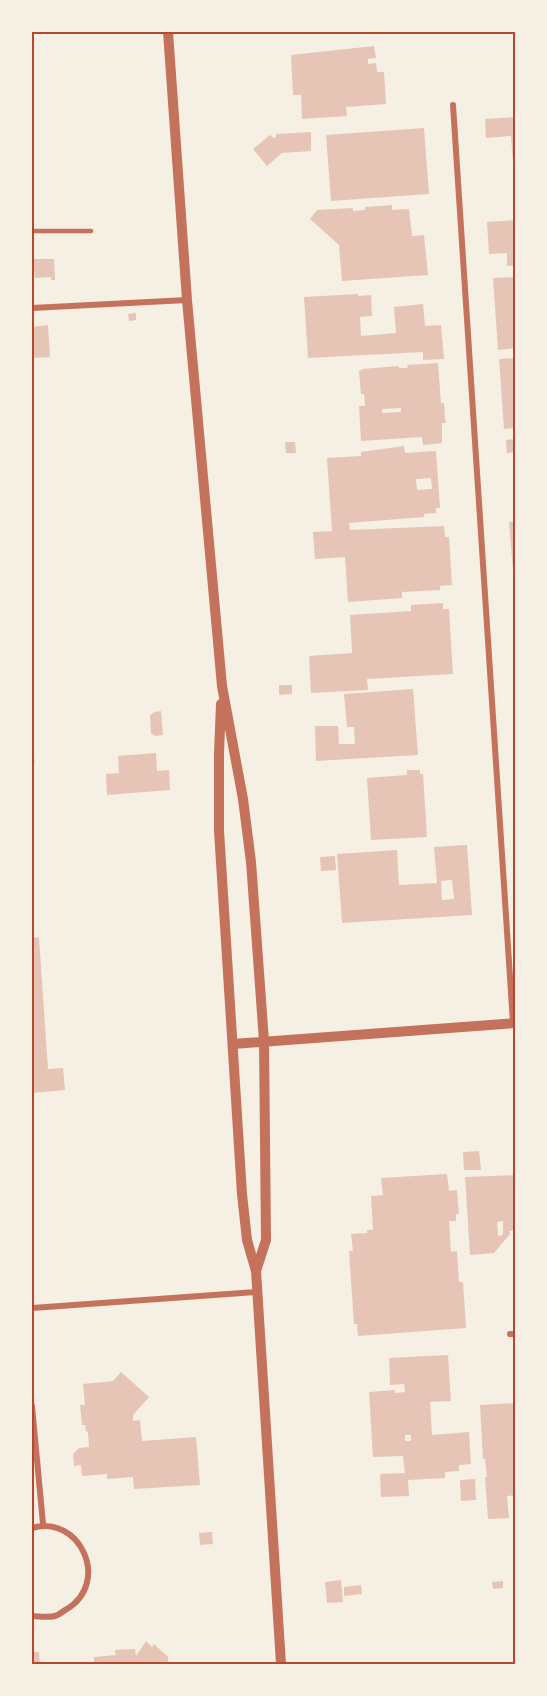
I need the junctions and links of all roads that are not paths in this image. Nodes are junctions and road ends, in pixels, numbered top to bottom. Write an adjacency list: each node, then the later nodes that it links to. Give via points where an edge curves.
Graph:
1 (168, 32): 5 (street)
2 (453, 105): 8 (street)
3 (32, 231): 4 (lane)
4 (91, 231)
5 (187, 300): 6 (street); 7 (street)
6 (32, 308)
7 (222, 686): 9 (street, via 251,862); 10 (street, via 219,831)
8 (514, 1023): 9 (street)
9 (264, 1041): 10 (street); 11 (street, via 266,1240)
10 (233, 1044): 11 (street, via 242,1194 247,1240)
11 (256, 1270): 12 (street)
12 (257, 1292): 13 (street); 18 (street)
13 (32, 1308)
14 (32, 1406): 15 (street)
15 (43, 1524): 16 (street); 17 (street, via 68,1532 85,1552 89,1578 78,1602 55,1616)
16 (32, 1528)
17 (32, 1616)
18 (282, 1665)

